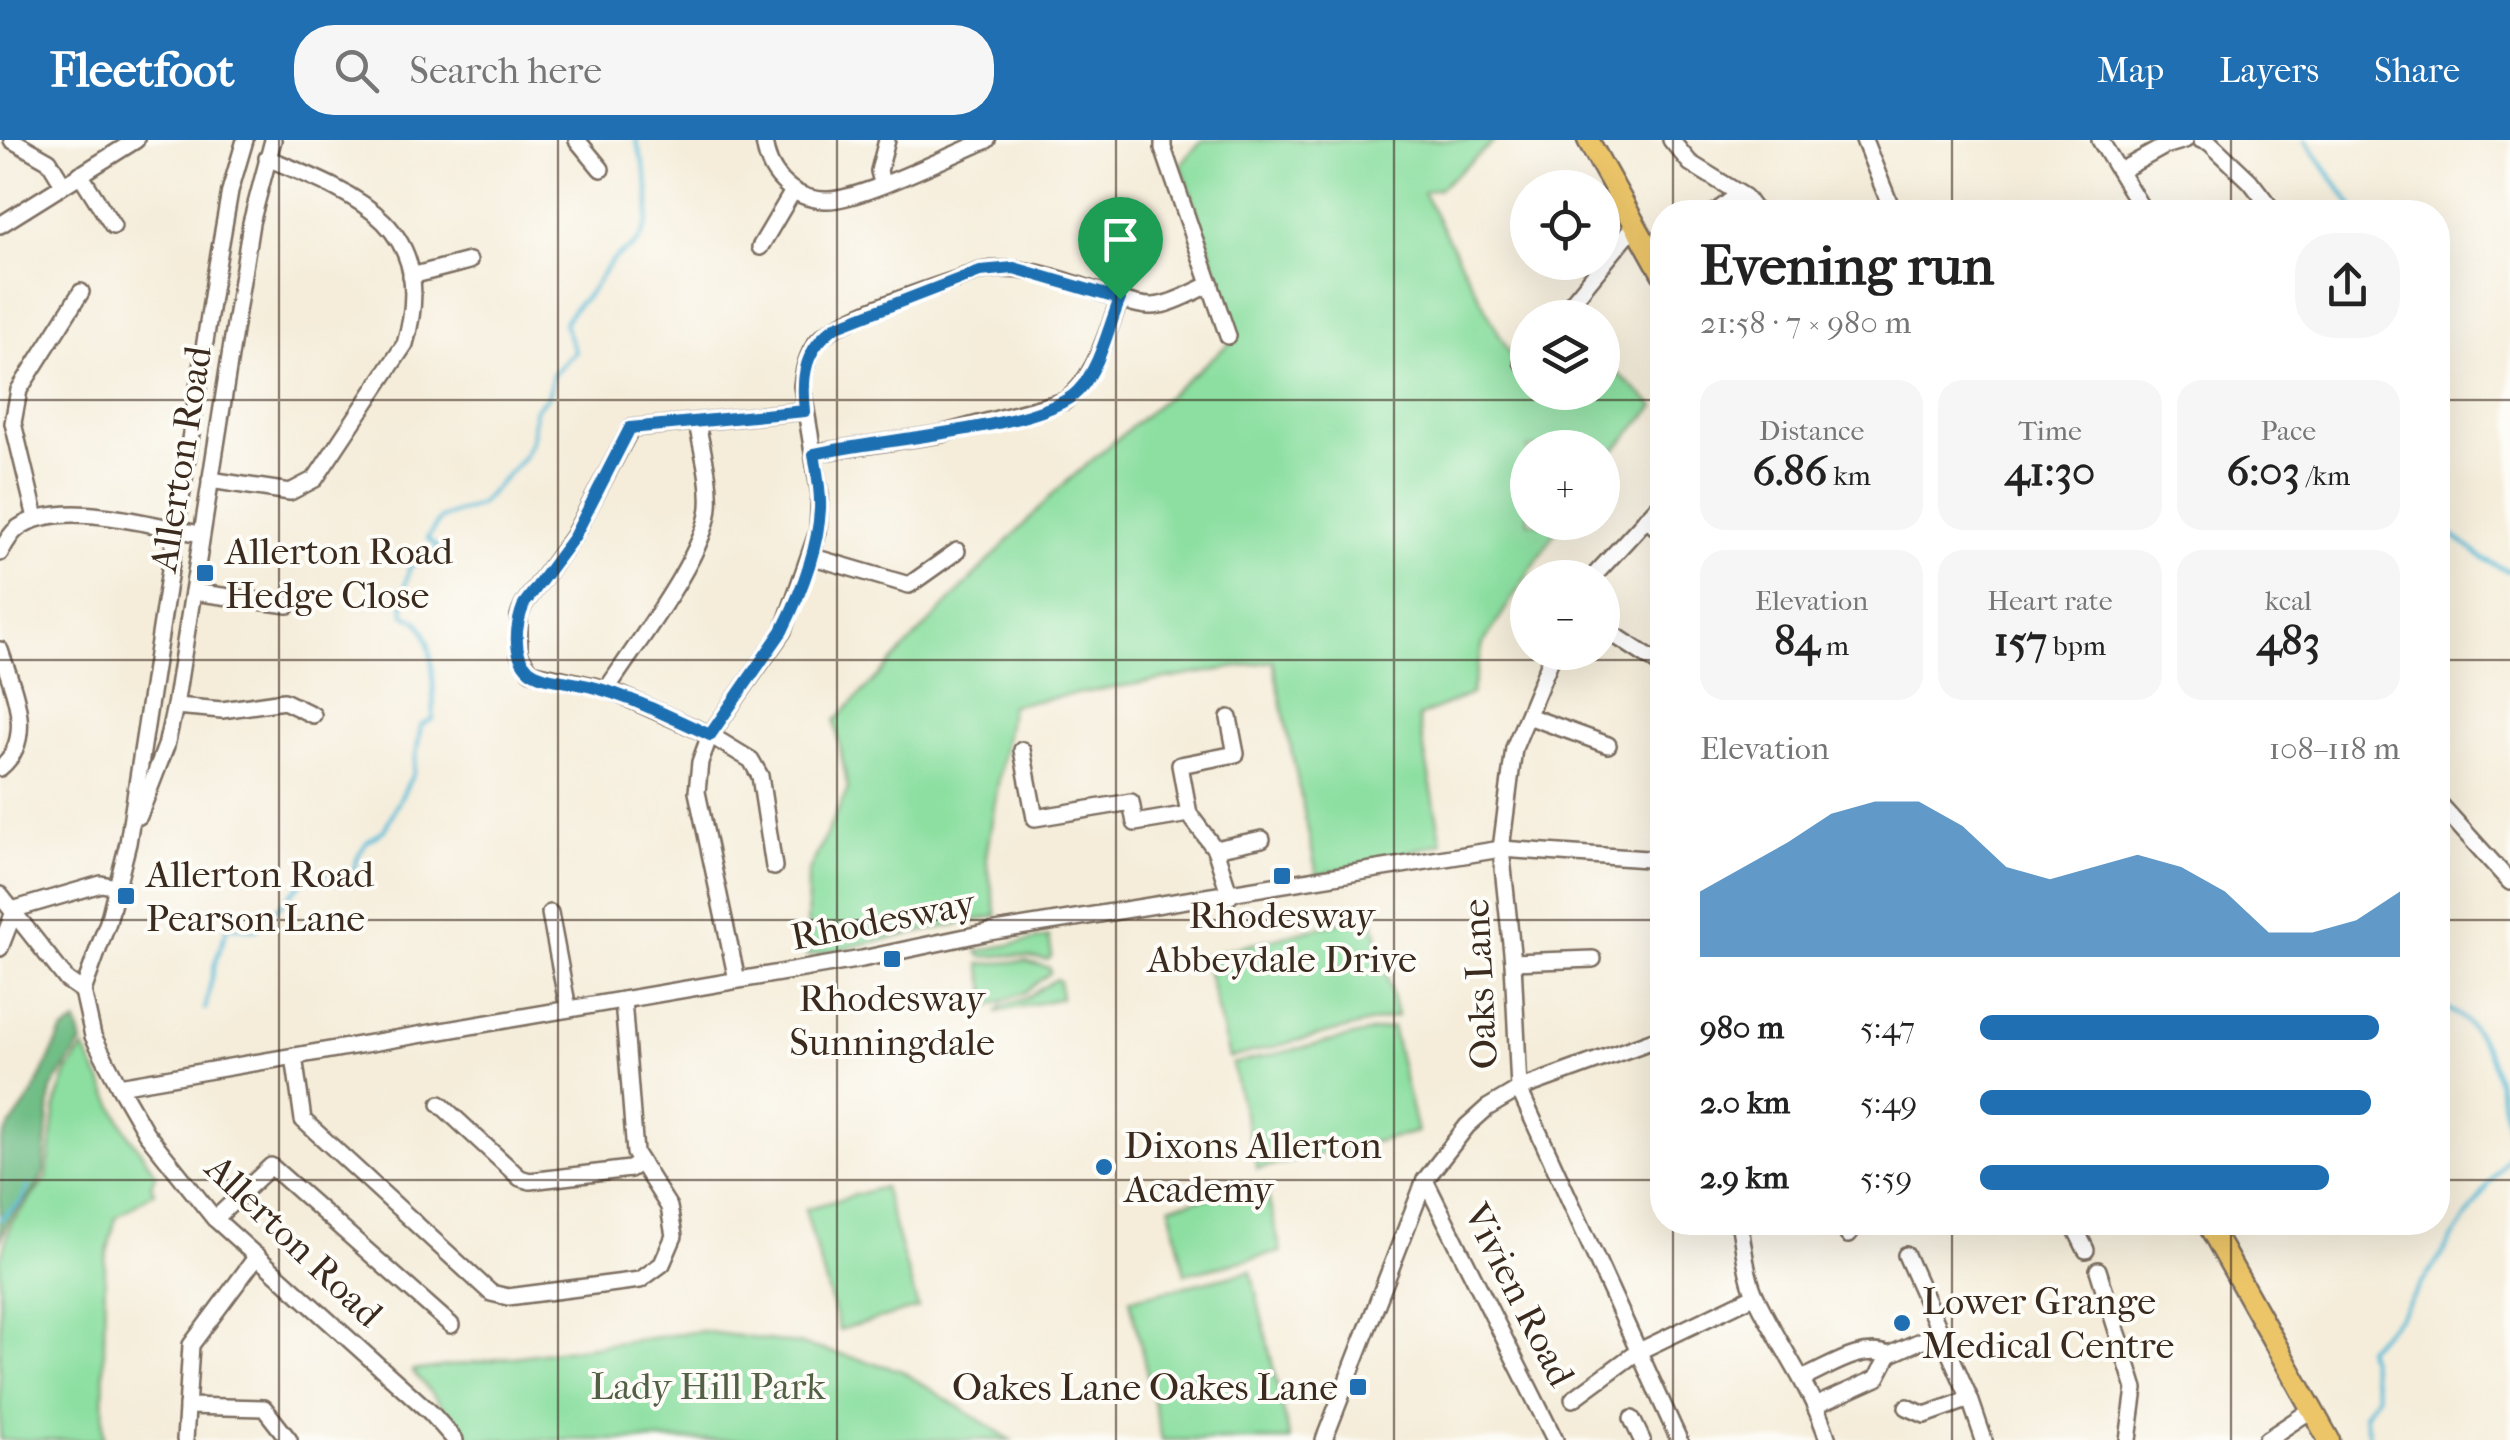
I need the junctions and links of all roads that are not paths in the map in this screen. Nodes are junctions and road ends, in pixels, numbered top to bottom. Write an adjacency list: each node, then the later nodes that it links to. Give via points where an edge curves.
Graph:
1 (12, 140): 20 (street, via 48,161)
2 (136, 140): 19 (street)
3 (245, 140): 50 (street, Allerton Road, via 230,191)
4 (273, 140): 16 (street, Allerton Road)
5 (577, 140): 17 (street)
6 (764, 140): 22 (street, via 775,175)
7 (886, 140): 21 (street)
8 (986, 140): 21 (street)
9 (1163, 140): 36 (street)
10 (1588, 140): 31 (main road)
11 (1671, 140): 23 (street, via 1690,163)
12 (2100, 140): 18 (street)
13 (2185, 140): 18 (street)
14 (2201, 140): 28 (street)
15 (1866, 141): 26 (street)
16 (266, 158): 35 (street, via 366,204 396,236); 45 (street, Allerton Road)
17 (601, 170)
18 (2120, 171): 27 (street)
19 (80, 174): 20 (street); 30 (street)
20 (63, 184): 29 (street)
21 (882, 184): 22 (street, via 838,200)
22 (793, 191): 32 (street)
23 (1739, 194): 24 (street); 25 (street)
24 (1731, 200)
25 (1745, 200)
26 (1889, 200)
27 (2137, 200)
28 (2265, 200)
29 (0, 224)
30 (113, 226)
31 (1634, 226): 33 (main road); 39 (street)
32 (760, 248)
33 (1650, 250)
34 (468, 260): 35 (street)
35 (411, 276): 45 (street, via 412,320 404,344 315,479 290,492)
36 (1210, 284): 38 (street, via 1160,306); 40 (street)
37 (81, 292): 42 (street)
38 (1120, 299): 41 (street, via 1014,268 980,271 819,338 805,368); 44 (street, via 1090,374 1065,401 958,430)
39 (1574, 300)
40 (1228, 336)
41 (805, 411): 43 (street); 44 (street)
42 (6, 422): 47 (street)
43 (697, 423): 62 (street, via 708,489 704,532); 62 (street, via 630,428 574,537 519,616 519,654 531,672)
44 (814, 454): 54 (street, via 820,512)
45 (210, 480): 51 (street, Allerton Road)
46 (1650, 514): 48 (street)
47 (36, 518): 50 (street, via 78,514); 53 (street, via 14,530)
48 (1646, 518): 49 (street); 55 (street)
49 (1650, 522)
50 (176, 530): 51 (street); 74 (street, Allerton Road)
51 (201, 534): 56 (street, Allerton Road)
52 (958, 551): 54 (street, via 909,586)
53 (0, 553)
54 (810, 556): 67 (street, via 782,631)
55 (1608, 560)
56 (193, 592): 57 (street); 63 (street, Allerton Road)
57 (288, 605)
58 (1620, 639): 60 (street)
59 (0, 650): 70 (street, via 22,720 10,760)
60 (1650, 658)
61 (1547, 670): 65 (street, Oaks Lane)
62 (606, 689): 67 (street)
63 (176, 706): 64 (street, via 222,710 284,701); 74 (street, Allerton Road)
64 (312, 715)
65 (1528, 716): 68 (street); 75 (street, Oaks Lane, via 1514,748)
66 (1229, 718): 71 (street, via 1236,754 1180,765)
67 (710, 735): 78 (street, via 751,760 760,776); 88 (street, via 697,792)
68 (1608, 745)
69 (1022, 750): 71 (street, via 1035,818 1130,802 1135,823)
70 (0, 768)
71 (1189, 814): 76 (street)
72 (2450, 815): 79 (street)
73 (1262, 840): 76 (street)
74 (128, 843): 80 (street, Allerton Road)
75 (1502, 849): 77 (street, Rhodesway); 82 (street, Rhodesway); 87 (street, Oaks Lane)
76 (1214, 850): 82 (street)
77 (1650, 859)
78 (774, 867)
79 (2510, 882)
80 (117, 887): 83 (street, via 101,884); 89 (street, Allerton Road)
81 (0, 895): 83 (street)
82 (1230, 896): 88 (street, Rhodesway, via 965,936)
83 (13, 911): 85 (street); 89 (street)
84 (550, 913): 91 (street)
85 (0, 948)
86 (1593, 959): 87 (street)
87 (1512, 962): 95 (street, Oaks Lane)
88 (737, 980): 90 (street, Rhodesway)
89 (83, 991): 94 (street, Allerton Road, via 93,1036)
90 (623, 1000): 91 (street, Rhodesway); 97 (street)
91 (568, 1009): 93 (street, Rhodesway)
92 (1650, 1041): 95 (street)
93 (294, 1056): 94 (street, Rhodesway); 97 (street, via 303,1120 491,1293 508,1297 640,1280 662,1264 674,1236 669,1206)
94 (119, 1086): 99 (street, Allerton Road, via 146,1133)
95 (1519, 1089): 98 (street, Oaks Lane, via 1467,1126); 110 (street)
96 (440, 1104): 97 (street, via 530,1182)
97 (640, 1163)
98 (1424, 1180): 123 (street, Oaks Lane); 124 (street, Vivien Road)
99 (215, 1219): 105 (street, Allerton Road); 108 (street, via 271,1166)
100 (1742, 1235): 107 (street)
101 (2078, 1235): 103 (street)
102 (2214, 1235): 118 (main road)
103 (2086, 1250)
104 (1906, 1255): 109 (street)
105 (257, 1256): 116 (street, via 191,1346); 122 (street, Allerton Road)
106 (2098, 1270): 129 (street, via 2135,1389)
107 (1754, 1296): 110 (street); 112 (street)
108 (451, 1325)
109 (1940, 1332): 111 (street); 114 (street)
110 (1637, 1352): 113 (street); 126 (street)
111 (1888, 1355): 112 (street, via 1865,1351); 115 (street, via 1877,1378)
112 (1804, 1378): 115 (street)
113 (1573, 1399)
114 (1970, 1399): 117 (street, via 1925,1415); 128 (street)
115 (1817, 1405): 127 (street)
116 (187, 1406): 120 (street); 121 (street, via 264,1408)
117 (1907, 1406)
118 (2312, 1410): 130 (street); 131 (main road)
119 (1632, 1419): 125 (street)
120 (185, 1440)
121 (289, 1440)
122 (455, 1440)
123 (1324, 1440)
124 (1555, 1440)
125 (1642, 1440)
126 (1678, 1440)
127 (1828, 1440)
128 (1984, 1440)
129 (2128, 1440)
130 (2266, 1440)
131 (2329, 1440)

